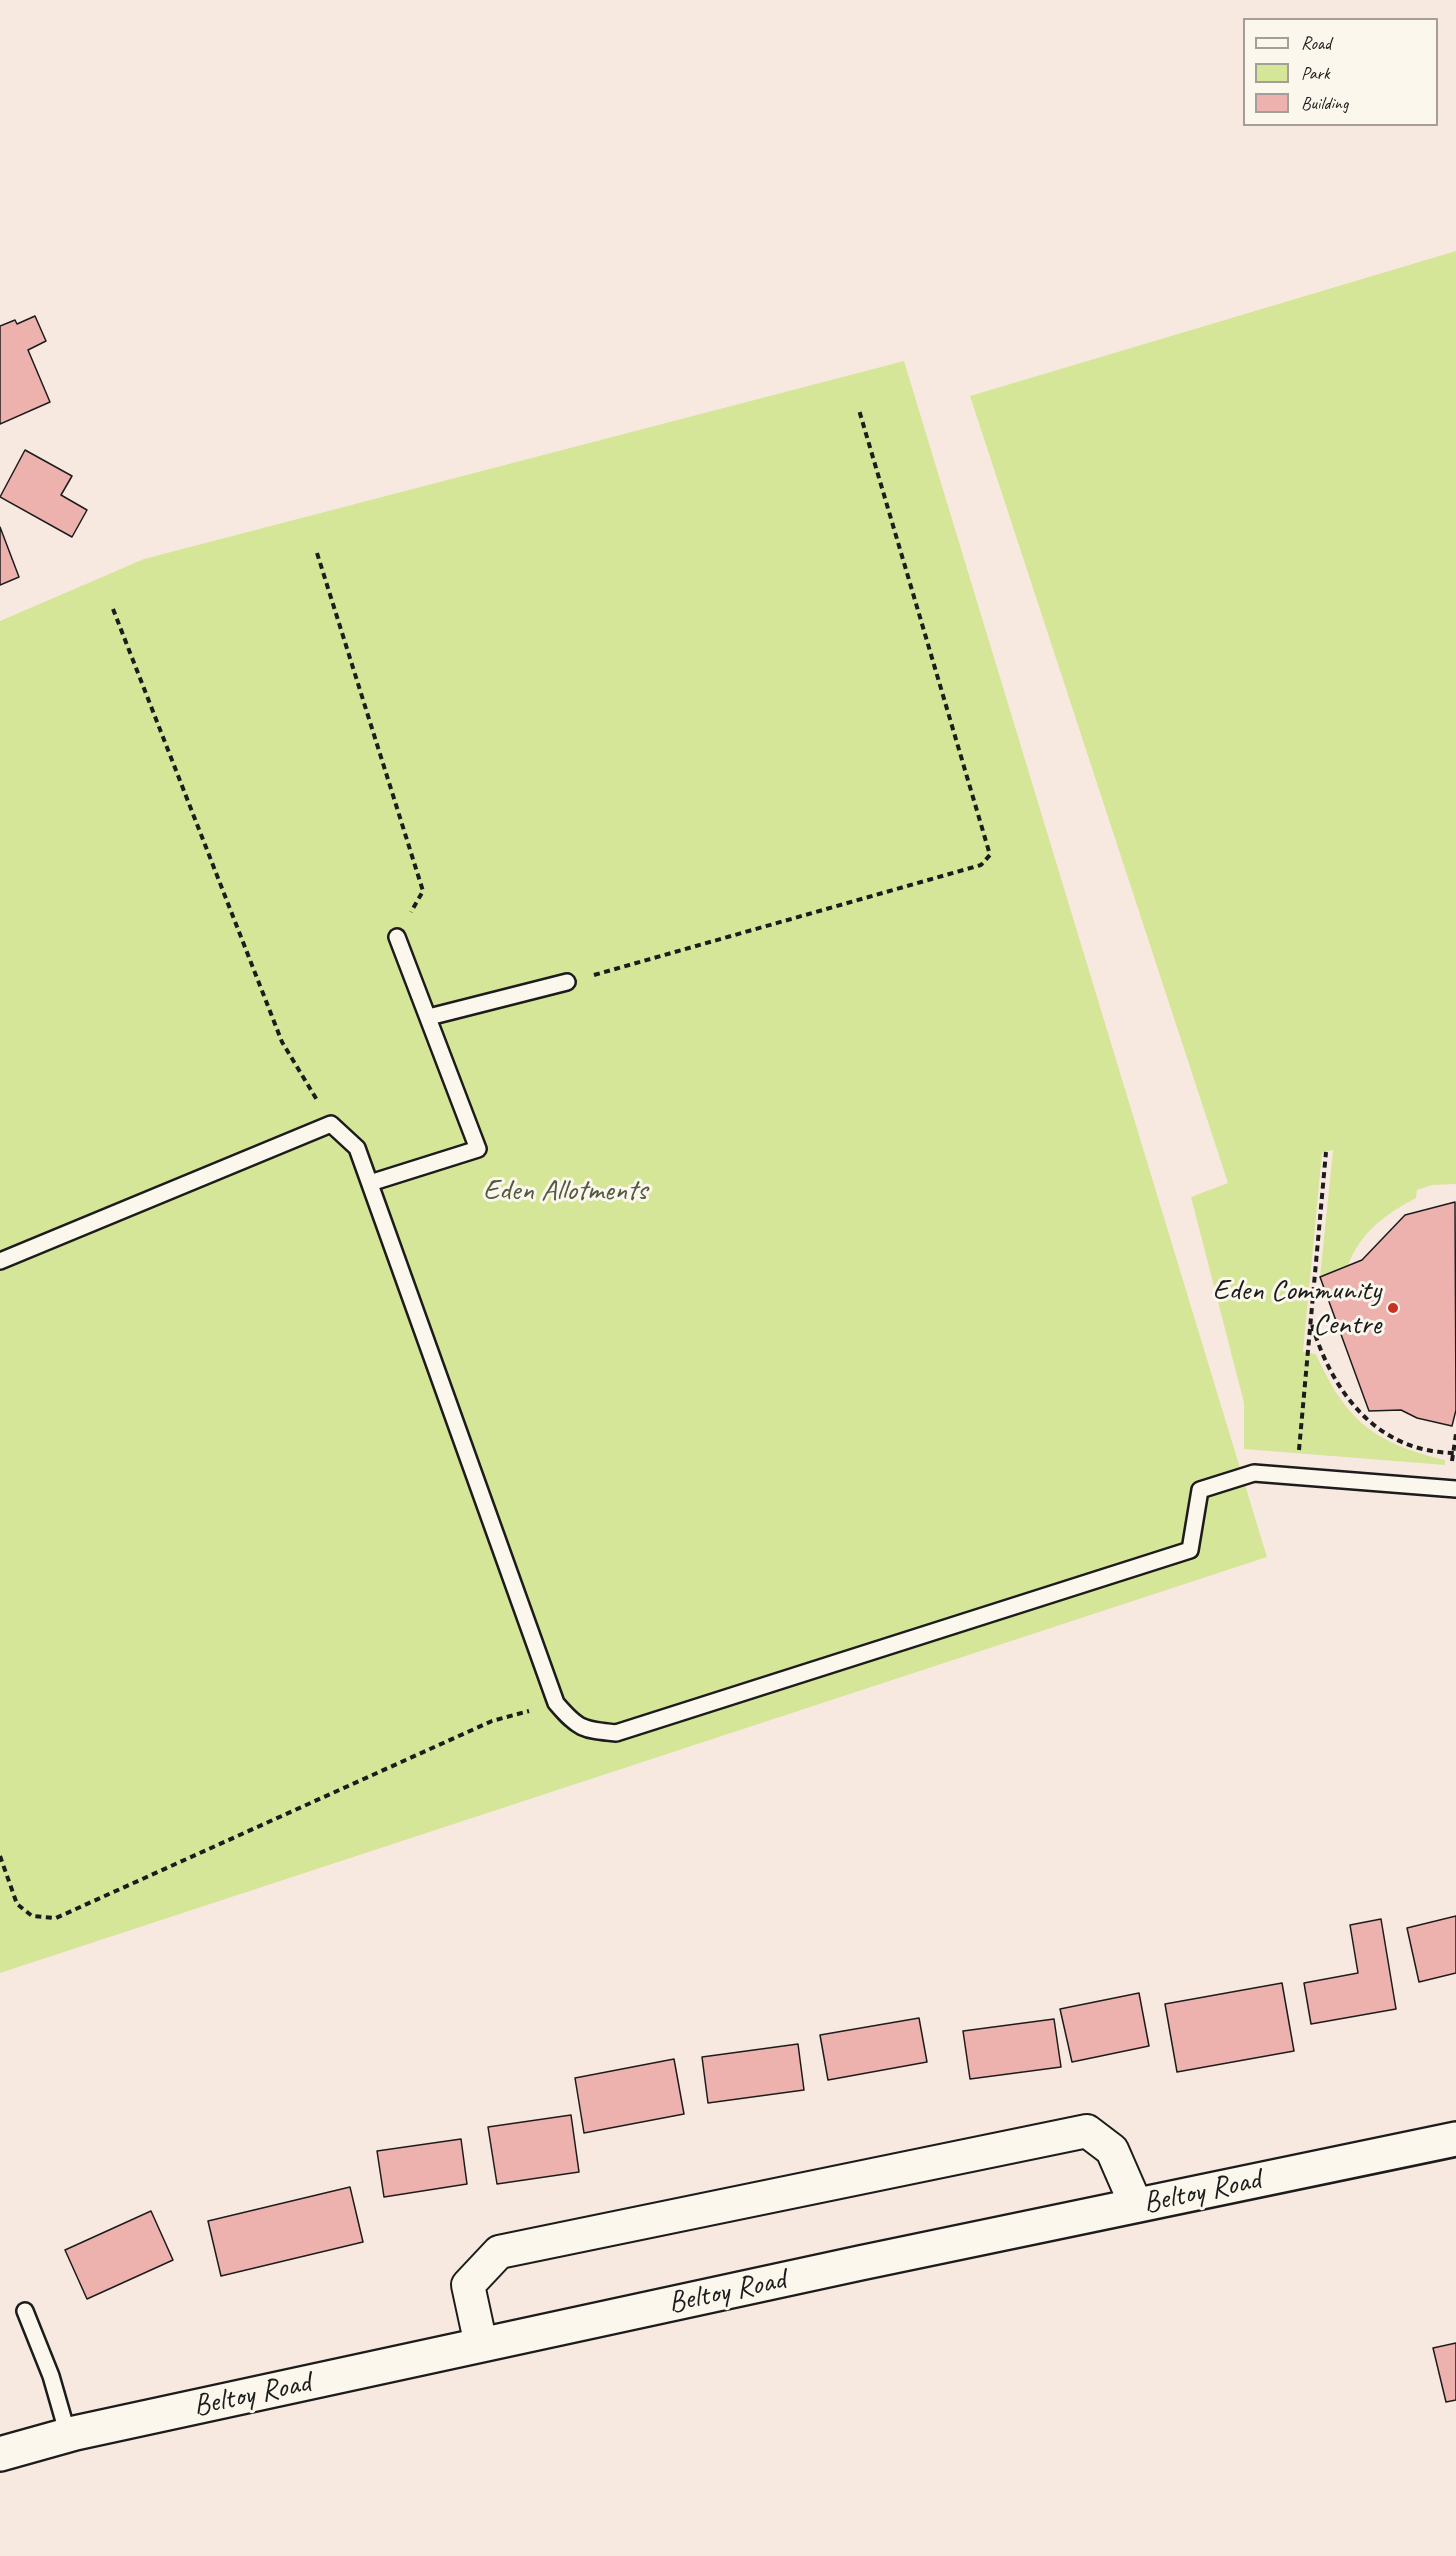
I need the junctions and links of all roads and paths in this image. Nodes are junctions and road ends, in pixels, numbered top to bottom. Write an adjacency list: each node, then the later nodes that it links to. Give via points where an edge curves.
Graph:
1 (859, 410): 5 (path, via 990,855 981,865)
2 (317, 553): 4 (path, via 423,891)
3 (113, 609): 7 (path, via 282,1042)
4 (397, 937): 6 (lane)
5 (567, 982): 6 (lane)
6 (429, 1017): 9 (lane, via 478,1149)
7 (331, 1124): 9 (lane, via 357,1148); 10 (lane)
8 (1326, 1152): 11 (path)
9 (370, 1183): 16 (lane)
10 (0, 1261)
11 (1311, 1321): 13 (path, via 1330,1372 1358,1412 1412,1445); 14 (path)
12 (1456, 1434): 13 (path)
13 (1454, 1453)
14 (1297, 1475): 15 (lane); 16 (lane, via 1254,1473 1200,1490 1190,1550 616,1733 586,1731)
15 (1456, 1489)
16 (556, 1703): 17 (path, via 492,1721 56,1918 32,1916 17,1904)
17 (0, 1856)
18 (1456, 2139): 19 (main road, Beltoy Road)
19 (1136, 2205): 21 (main road, Beltoy Road); 21 (street, via 1112,2150 1087,2131 499,2252 468,2285)
20 (25, 2311): 22 (lane, via 51,2376)
21 (481, 2345): 22 (main road, Beltoy Road)
22 (68, 2434): 23 (main road, Beltoy Road)
23 (0, 2454)

